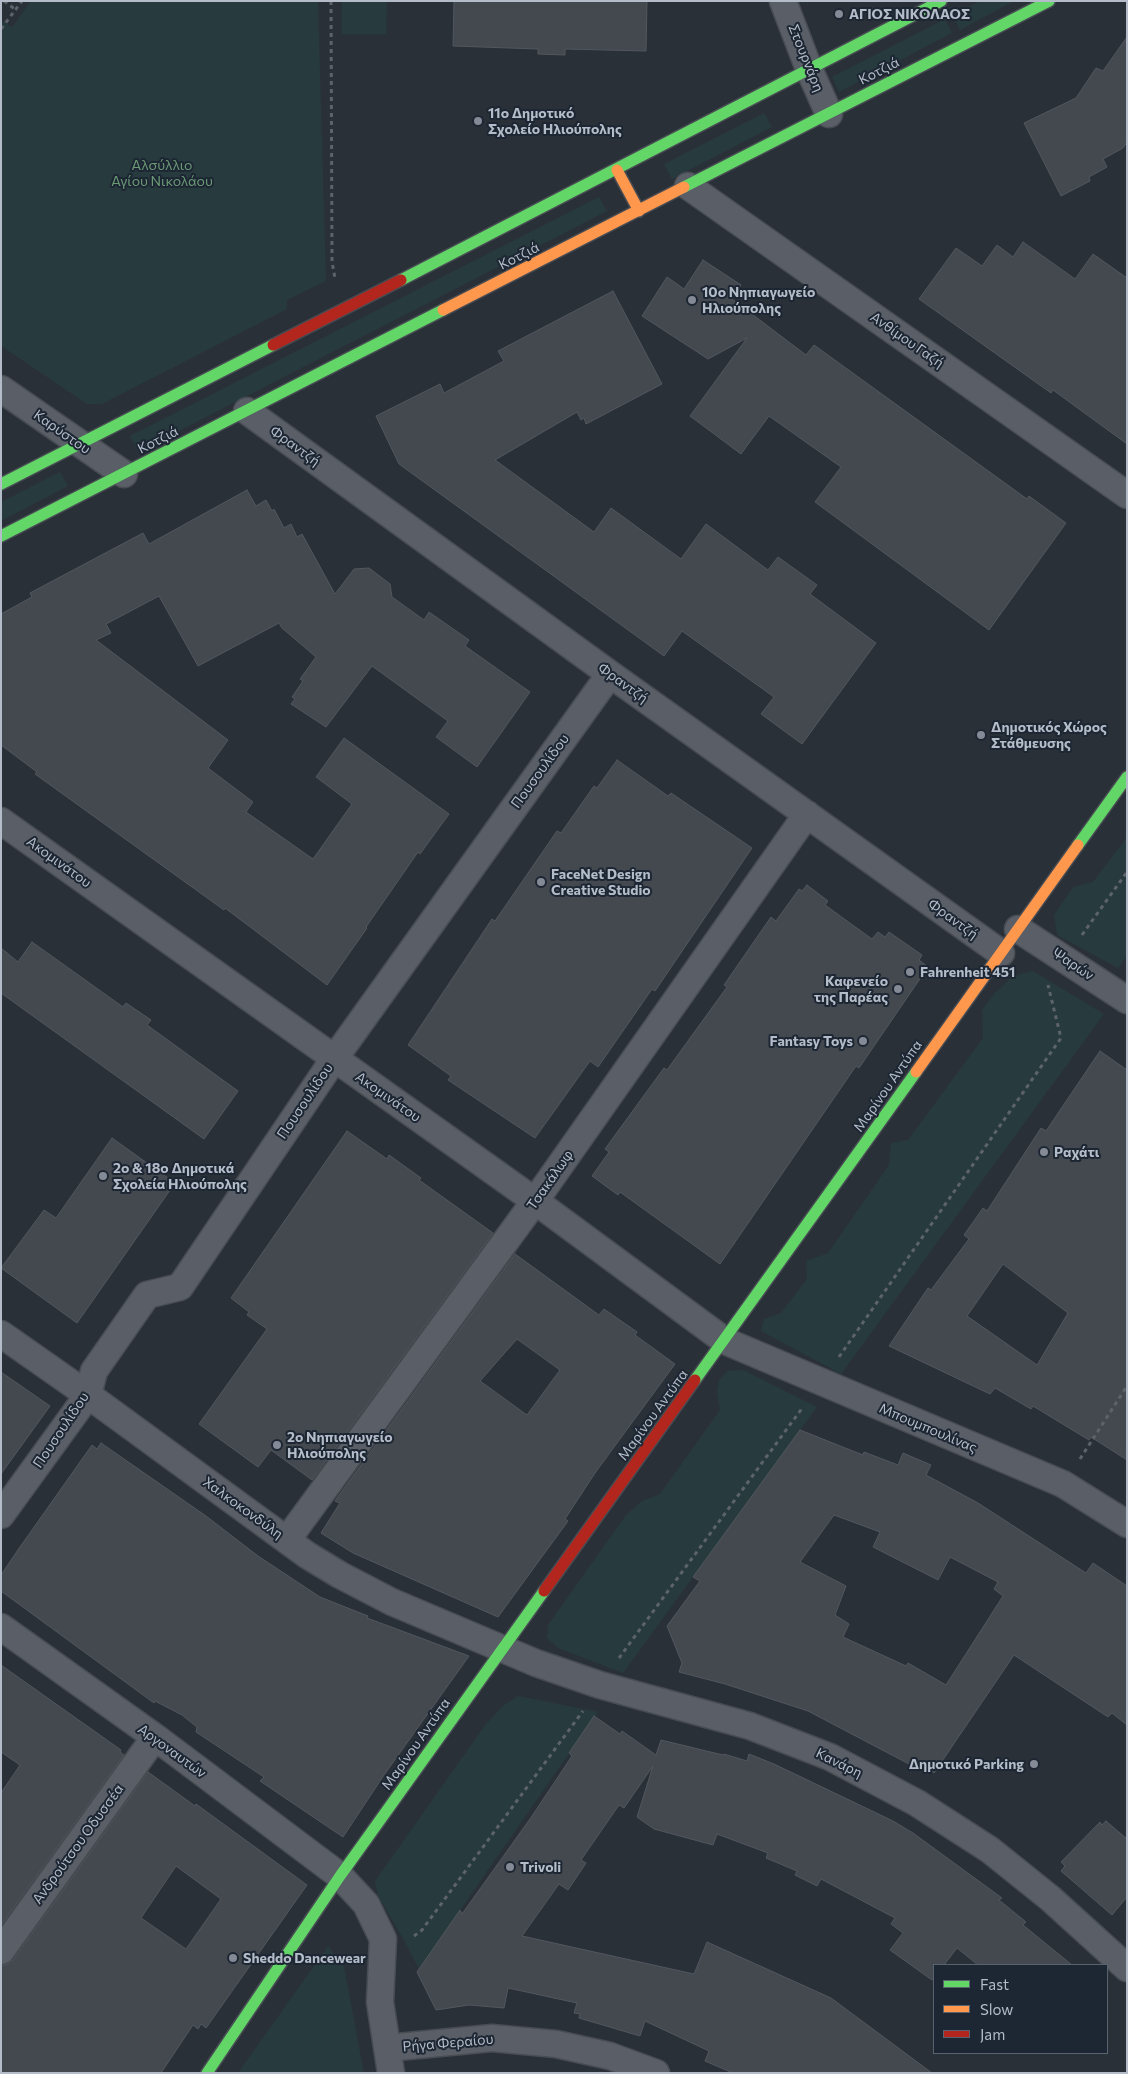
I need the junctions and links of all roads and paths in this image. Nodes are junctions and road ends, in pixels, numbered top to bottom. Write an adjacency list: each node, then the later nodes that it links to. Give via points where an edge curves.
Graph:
1 (4, 1): 7 (path)
2 (22, 1): 7 (path)
3 (331, 1): 14 (path, via 332,262 335,278)
4 (783, 1): 9 (street, Στουρνάρη)
5 (941, 1): 9 (main road)
6 (1049, 1): 10 (main road, Κοτζιά)
7 (16, 10): 8 (path)
8 (1, 29)
9 (809, 69): 10 (street, Στουρνάρη); 11 (main road)
10 (829, 114): 12 (main road, Κοτζιά)
11 (617, 170): 13 (main road); 14 (main road)
12 (688, 186): 13 (main road, Κοτζιά); 20 (street, Ανθίμου Γαζή)
13 (639, 211): 16 (main road, Κοτζιά)
14 (348, 307): 17 (main road)
15 (1, 389): 17 (street, Καρύστου)
16 (247, 411): 18 (main road, Κοτζιά); 22 (street, Φραντζή)
17 (78, 444): 18 (street, Καρύστου); 19 (main road)
18 (124, 474): 21 (main road, Κοτζιά)
19 (1, 484)
20 (1127, 495)
21 (1, 536)
22 (610, 674): 24 (street, Φραντζή); 32 (street, Πουσουλίδου)
23 (1127, 777): 27 (main road, Μαρίνου Αντύπα)
24 (806, 814): 29 (street, Φραντζή); 33 (street, Τσακάλωφ)
25 (1, 821): 32 (street, Ακομινάτου)
26 (1127, 872): 28 (path)
27 (1018, 929): 29 (main road, Μαρίνου Αντύπα); 31 (street, Ψαρών)
28 (1078, 941)
29 (1001, 954): 35 (main road, Μαρίνου Αντύπα)
30 (1053, 977): 36 (path, via 1048,985 1062,1038)
31 (1127, 1000)
32 (334, 1059): 33 (street, Ακομινάτου); 38 (street, Πουσουλίδου, via 180,1287 147,1295 94,1371)
33 (535, 1201): 35 (street, Ακομινάτου); 43 (street, Τσακάλωφ)
34 (1, 1334): 38 (street, Χαλκοκονδύλη)
35 (725, 1341): 42 (street, Μπουμπουλίνας, via 1063,1484); 45 (main road, Μαρίνου Αντύπα)
36 (837, 1359)
37 (1127, 1386): 40 (path)
38 (88, 1395): 41 (street, Πουσουλίδου); 43 (street, Χαλκοκονδύλη)
39 (803, 1406): 46 (path)
40 (1078, 1462)
41 (1, 1515)
42 (1127, 1524)
43 (287, 1540): 45 (street, Χαλκοκονδύλη, via 340,1575 392,1602)
44 (1, 1627): 48 (street, Αργοναυτών)
45 (503, 1648): 49 (main road, Μαρίνου Αντύπα); 52 (street, Κανάρη, via 600,1685 750,1726 830,1757 917,1803 990,1850 1051,1899)
46 (617, 1662)
47 (585, 1708): 50 (path, via 422,1930)
48 (155, 1737): 49 (street, Αργοναυτών); 51 (street, Ανδρούτσου Οδυσσέα)
49 (340, 1876): 53 (street, Αργοναυτών, via 366,1904 383,1939 380,2002); 54 (main road, Μαρίνου Αντύπα)
50 (410, 1938)
51 (1, 1951)
52 (1127, 1968)
53 (389, 2060): 55 (street, Ρήγα Φεραίου, via 492,2038 556,2044 610,2056)
54 (207, 2073)
55 (656, 2073)

